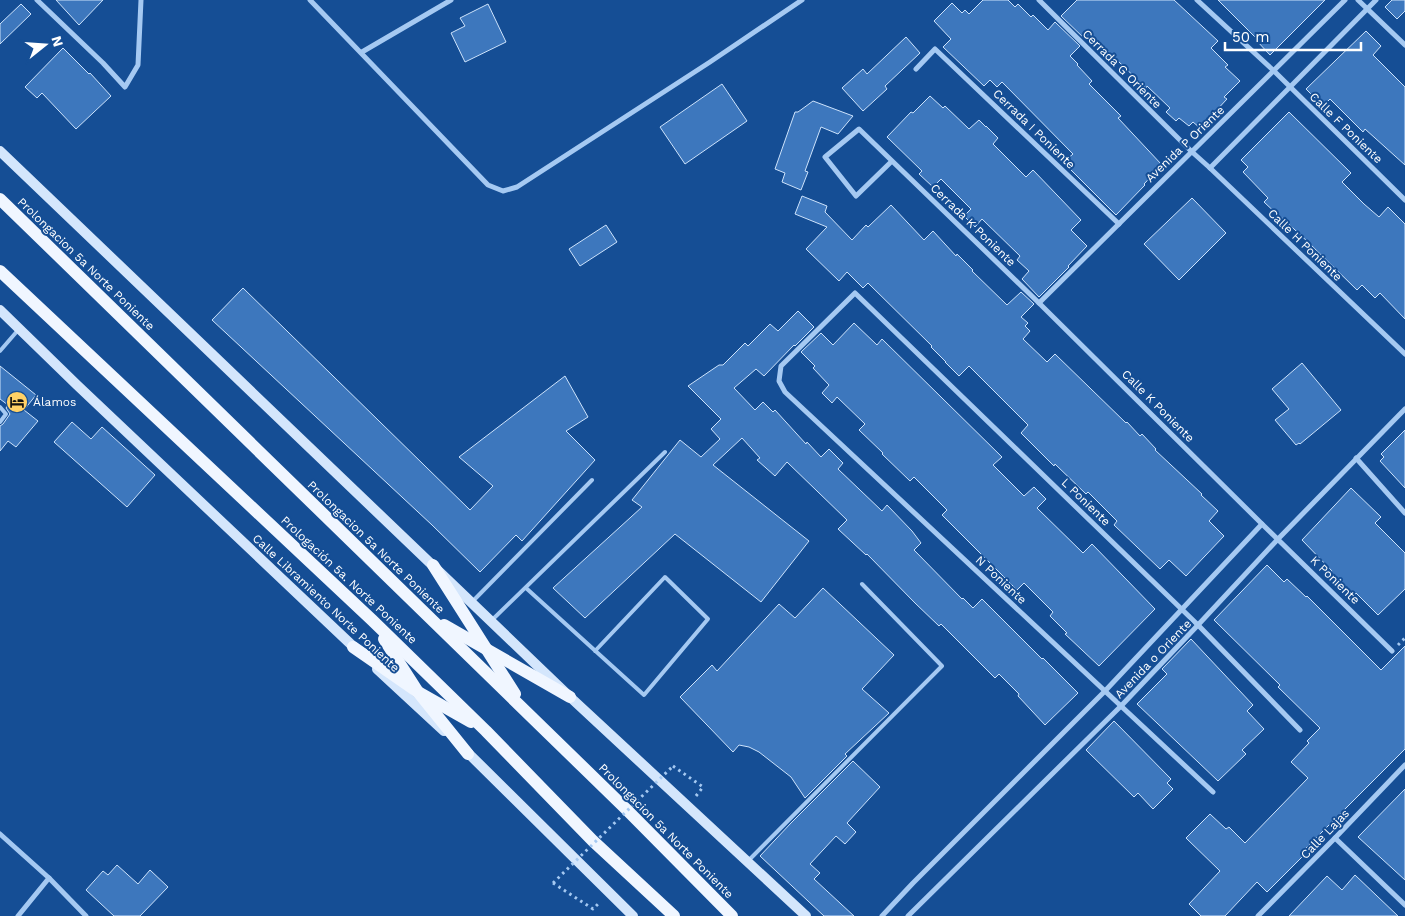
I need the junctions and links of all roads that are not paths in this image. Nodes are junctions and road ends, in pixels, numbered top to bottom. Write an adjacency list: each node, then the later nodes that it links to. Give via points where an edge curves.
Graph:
1 (37, 0): 2 (street, via 125,86 138,65)
2 (141, 0)
3 (310, 0): 13 (street)
4 (451, 0): 13 (street)
5 (802, 0): 13 (street, via 517,187 503,190 488,185)
6 (1039, 0): 18 (street, Cerrada G Oriente)
7 (1197, 0): 15 (street, Calle F Poniente)
8 (1345, 0): 15 (street, Avenida P Oriente)
9 (1358, 0): 11 (street)
10 (1376, 0): 11 (street)
11 (1367, 9): 12 (street); 16 (street)
12 (1405, 45)
13 (362, 52)
14 (916, 68): 23 (street, Cerrada I Poniente, via 935,49)
15 (1274, 71): 16 (street, Calle F Poniente); 18 (street, Avenida P Oriente)
16 (1290, 88): 20 (street); 22 (street, Calle F Poniente)
17 (0, 151): 40 (street)
18 (1191, 151): 20 (street, Calle H Poniente); 23 (street, Avenida P Oriente)
19 (892, 161): 19 (street, Cerrada K Poniente, via 859,129 826,157 856,196); 26 (street, Cerrada K Poniente)
20 (1210, 168): 30 (street, Calle H Poniente)
21 (0, 199): 45 (main road, Prolongacion 5a Norte Poniente)
22 (1405, 200)
23 (1119, 224): 26 (street, Avenida P Oriente)
24 (0, 271): 46 (main road, Prologación 5a. Norte Poniente)
25 (856, 293): 44 (street, L Poniente); 53 (street, N Poniente, via 781,366 779,381 785,392)
26 (1040, 303): 38 (street, Calle K Poniente)
27 (0, 310): 28 (street, Calle Libramiento Norte Poniente)
28 (19, 329): 29 (lane); 49 (street, Calle Libramiento Norte Poniente)
29 (0, 351)
30 (1405, 354)
31 (0, 408): 33 (lane, via 6,414)
32 (1405, 409): 35 (street, Avenida o Oriente)
33 (0, 422)
34 (665, 452): 42 (lane)
35 (1356, 458): 37 (street); 39 (street, Avenida o Oriente)
36 (592, 480): 43 (lane)
37 (1405, 513)
38 (1262, 524): 39 (street, K Poniente); 44 (street, Avenida o Oriente)
39 (1278, 539): 48 (street, Avenida o Oriente); 52 (street, K Poniente)
40 (433, 565): 43 (street); 50 (main road)
41 (862, 584): 65 (lane, via 942,666)
42 (526, 588): 47 (lane); 51 (lane)
43 (472, 602): 47 (street)
44 (1183, 610): 48 (street, L Poniente); 53 (street, Avenida o Oriente)
45 (427, 616): 50 (main road); 57 (main road, Prolongacion 5a Norte Poniente)
46 (372, 620): 54 (main road); 59 (main road, Prologación 5a. Norte Poniente)
47 (491, 621): 55 (street)
48 (1198, 625): 56 (street, Avenida o Oriente); 58 (street, L Poniente)
49 (353, 646): 54 (main road); 60 (street, Calle Libramiento Norte Poniente)
50 (487, 650): 55 (main road); 57 (main road)
51 (595, 651): 51 (lane, via 644,695 708,620 665,577)
52 (1392, 651)
53 (1105, 691): 56 (street, N Poniente); 74 (street, Avenida o Oriente)
54 (418, 692): 59 (main road); 60 (main road)
55 (570, 697): 65 (street)
56 (1121, 706): 62 (street, N Poniente); 75 (street, Avenida o Oriente)
57 (528, 713): 72 (main road, Prolongacion 5a Norte Poniente)
58 (1300, 730)
59 (486, 731): 71 (main road, Prologación 5a. Norte Poniente, via 593,841)
60 (468, 754): 70 (street, Calle Libramiento Norte Poniente)
61 (1405, 765): 64 (street, Calle Lajas)
62 (1213, 792)
63 (0, 834): 66 (street)
64 (1335, 838): 67 (street); 76 (street, Calle Lajas)
65 (747, 862): 73 (street)
66 (49, 878): 68 (street); 69 (street)
67 (1405, 905)
68 (18, 916)
69 (86, 916)
70 (633, 916)
71 (674, 916)
72 (732, 916)
73 (806, 916)
74 (882, 916)
75 (908, 916)
76 (1258, 916)

